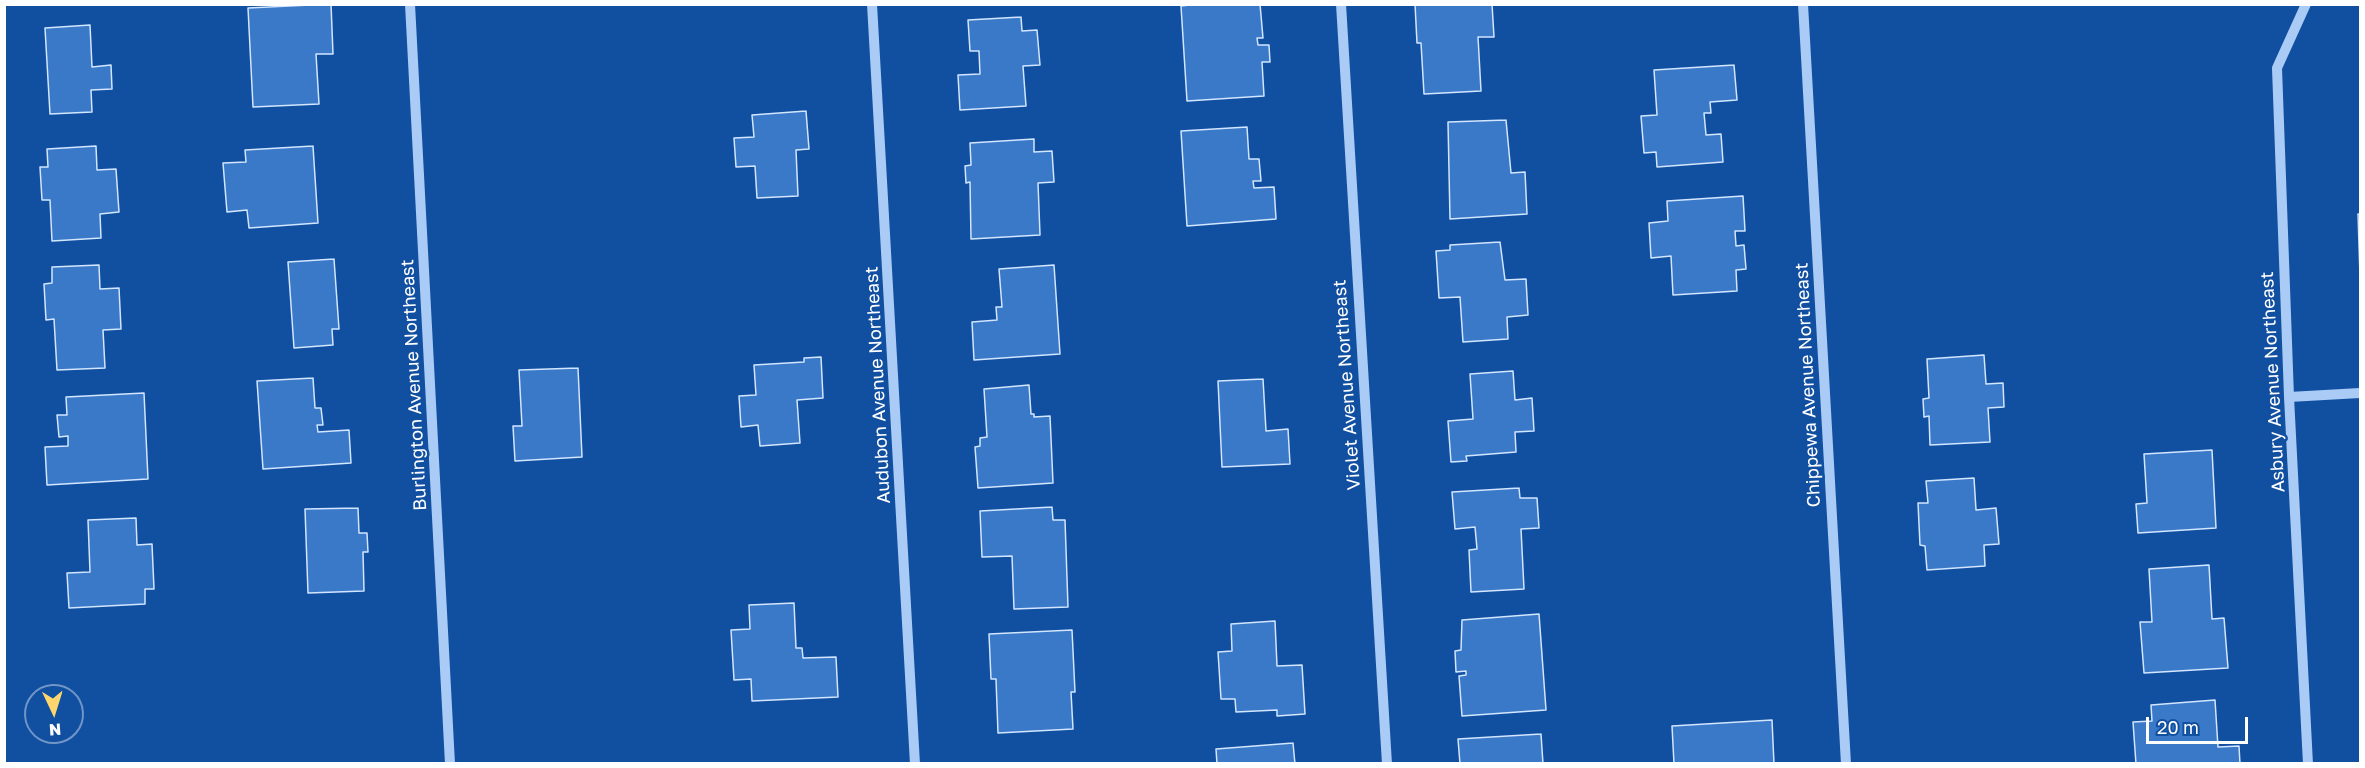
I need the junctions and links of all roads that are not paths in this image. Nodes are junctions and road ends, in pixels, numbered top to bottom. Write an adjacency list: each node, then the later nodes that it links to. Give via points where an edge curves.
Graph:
1 (410, 4): 8 (street, Burlington Avenue Northeast)
2 (872, 4): 9 (street, Audubon Avenue Northeast)
3 (1341, 4): 10 (street, Violet Avenue Northeast)
4 (1803, 4): 11 (street, Chippewa Avenue Northeast)
5 (2306, 4): 7 (street, Asbury Avenue Northeast, via 2277,68)
6 (2361, 393): 7 (street)
7 (2289, 397): 12 (street, Asbury Avenue Northeast)
8 (450, 764)
9 (915, 764)
10 (1387, 764)
11 (1846, 764)
12 (2308, 764)

